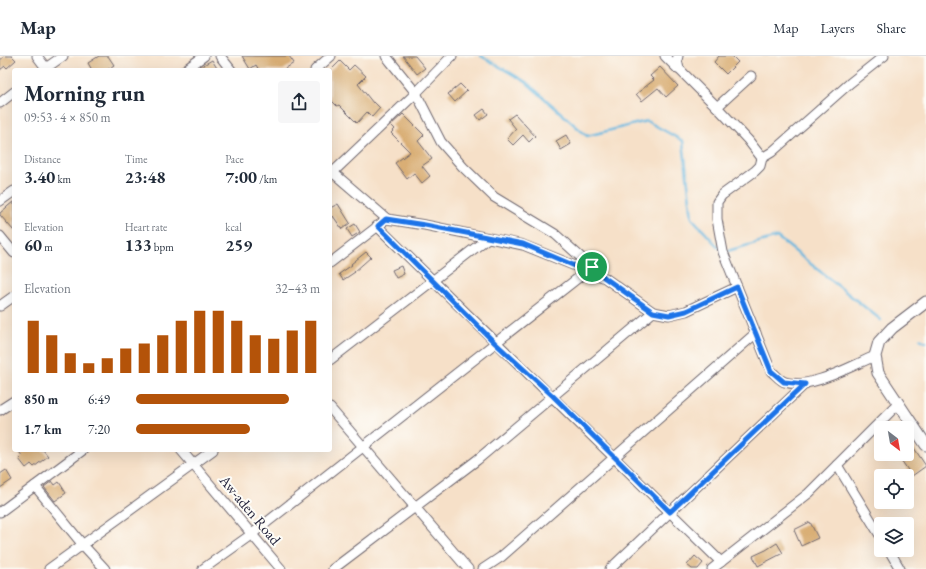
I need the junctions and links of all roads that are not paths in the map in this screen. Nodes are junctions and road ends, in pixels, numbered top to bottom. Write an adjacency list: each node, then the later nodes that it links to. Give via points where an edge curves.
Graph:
1 (37, 56): 11 (street)
2 (63, 56): 12 (street)
3 (204, 56): 13 (street)
4 (220, 56): 14 (street)
5 (331, 56): 15 (street)
6 (386, 56): 18 (street)
7 (452, 56): 18 (street)
8 (665, 56): 16 (street)
9 (678, 56): 16 (street)
10 (884, 56): 22 (street)
11 (45, 68)
12 (47, 68)
13 (188, 68)
14 (229, 68)
15 (317, 68)
16 (679, 69): 21 (street)
17 (751, 76): 21 (street)
18 (416, 93): 23 (street); 33 (street, via 440,142 463,167 494,197 555,234)
19 (12, 94): 20 (street)
20 (0, 103)
21 (717, 107): 22 (street)
22 (762, 158): 35 (street, via 760,166 755,171 722,195 717,202 722,252)
23 (332, 172)
24 (332, 174): 27 (street)
25 (12, 192): 26 (street)
26 (0, 201)
27 (386, 219): 28 (street); 30 (street)
28 (378, 226): 32 (street); 34 (street)
29 (0, 236): 31 (street)
30 (488, 238): 33 (street, via 523,244); 34 (street)
31 (12, 251)
32 (332, 261)
33 (589, 269): 39 (street); 41 (street)
34 (433, 280): 41 (street); 43 (street)
35 (737, 287): 39 (street, via 686,311 669,315); 40 (street)
36 (12, 297): 38 (street)
37 (926, 302): 42 (street, via 892,328 879,342)
38 (0, 306)
39 (653, 312): 45 (street)
40 (756, 333): 44 (street, via 771,371 784,382); 55 (street)
41 (495, 343): 45 (street); 51 (street)
42 (875, 356): 44 (street); 47 (street, via 878,373)
43 (332, 358)
44 (805, 384): 61 (street)
45 (553, 396): 55 (street); 59 (street, via 477,460)
46 (12, 402): 48 (street)
47 (898, 404): 50 (street); 57 (street)
48 (0, 410)
49 (332, 410): 51 (street)
50 (926, 445)
51 (363, 446): 59 (street); 63 (street)
52 (80, 452): 58 (street)
53 (183, 452): 56 (street, Aw-aden Road)
54 (210, 452): 56 (street)
55 (615, 457): 61 (street); 73 (street, via 501,557)
56 (194, 465): 63 (street, Aw-aden Road); 64 (street)
57 (837, 465): 62 (street); 66 (street, via 809,493)
58 (35, 486): 60 (street); 64 (street)
59 (414, 507): 71 (street); 72 (street)
60 (0, 512)
61 (670, 512): 66 (street); 74 (street)
62 (874, 526)
63 (252, 534): 69 (street); 70 (street, Aw-aden Road)
64 (83, 545): 67 (street); 68 (street)
65 (893, 557): 76 (street)
66 (721, 562): 75 (street)
67 (49, 569)
68 (105, 569)
69 (203, 569)
70 (281, 569)
71 (333, 569)
72 (468, 569)
73 (483, 569)
74 (610, 569)
75 (712, 569)
76 (900, 569)

